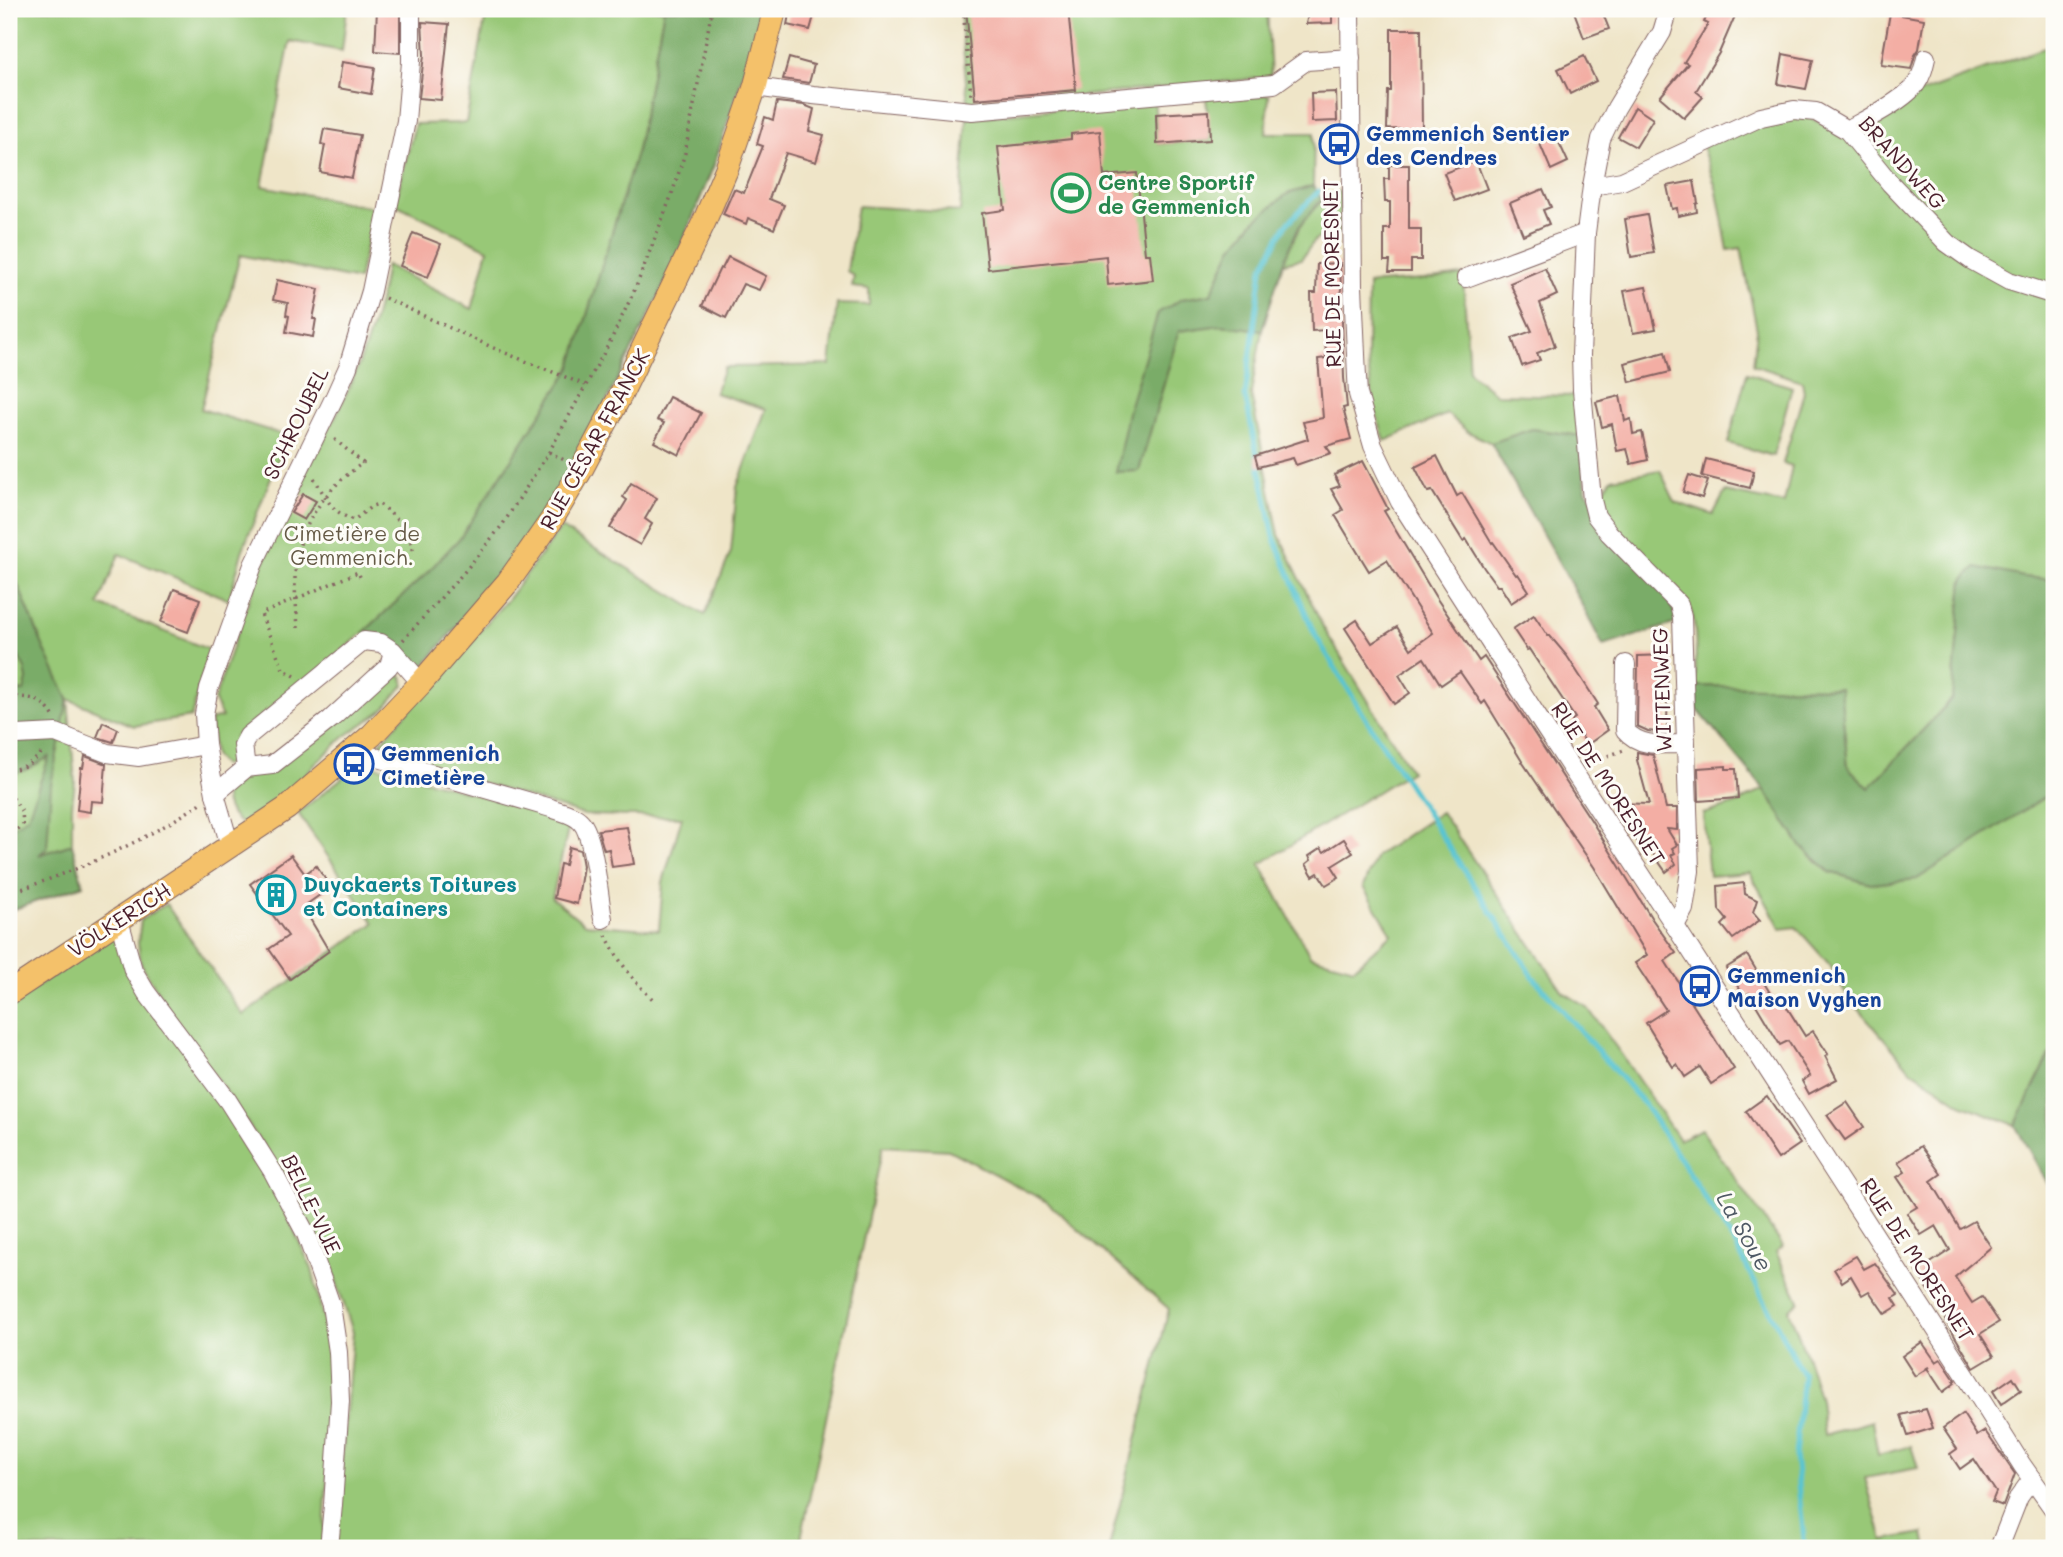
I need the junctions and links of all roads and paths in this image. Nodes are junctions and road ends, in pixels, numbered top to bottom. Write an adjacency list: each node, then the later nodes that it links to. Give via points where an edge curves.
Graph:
1 (411, 9): 15 (street, SCHROUBEL, via 407,121)
2 (712, 9): 17 (path, via 675,184 636,286)
3 (775, 9): 9 (main road, RUE CÉSAR FRANCK)
4 (963, 9): 10 (path)
5 (1350, 9): 7 (street, RUE DE MORESNET)
6 (1669, 9): 12 (street, WITTENWEG, via 1662,32 1601,139)
7 (1350, 58): 10 (street, via 1306,61 1274,84); 35 (street, RUE DE MORESNET, via 1357,377 1373,446 1400,502)
8 (1926, 58): 11 (street, via 1915,86)
9 (755, 87): 10 (street); 27 (main road, RUE CÉSAR FRANCK, via 704,222 581,470 508,582)
10 (972, 111)
11 (1847, 130): 12 (street, BRANDWEG, via 1816,112 1794,110 1761,117 1622,181); 16 (street, BRANDWEG, via 1947,243 2009,281)
12 (1592, 186): 13 (street, WITTENWEG)
13 (1586, 233): 14 (street); 31 (street, WITTENWEG, via 1581,355 1595,516 1679,604 1684,636)
14 (1466, 278)
15 (371, 291): 17 (path, via 498,351); 19 (street, SCHROUBEL, via 348,367)
16 (2054, 295)
17 (585, 385): 25 (path, via 550,452 503,524)
18 (333, 438): 20 (path, via 363,463)
19 (302, 462): 20 (path); 32 (street, SCHROUBEL, via 253,565 209,688 204,715)
20 (324, 497): 21 (path, via 338,513 354,520 372,506 384,507 407,530); 23 (path, via 302,538)
21 (414, 552)
22 (361, 579): 23 (path, via 358,572)
23 (296, 599): 24 (path); 28 (path, via 261,614 283,668)
24 (298, 628)
25 (393, 651): 27 (street); 28 (street, via 381,643 364,641); 34 (street, via 389,666 331,719 272,765)
26 (1626, 664): 30 (street, via 1625,730)
27 (421, 683): 33 (main road, RUE CÉSAR FRANCK)
28 (305, 689): 34 (street, via 248,736 243,746)
29 (17, 735): 32 (street, via 56,733 107,753 139,757)
30 (1642, 743): 31 (street); 35 (path)
31 (1685, 744): 43 (street, WITTENWEG, via 1690,871 1684,909)
32 (206, 745): 37 (street, SCHROUBEL)
33 (354, 751): 39 (main road, RUE CÉSAR FRANCK, via 287,808); 41 (street, via 551,808 580,821 593,851)
34 (246, 768): 37 (street)
35 (1573, 769): 43 (street, RUE DE MORESNET)
36 (9, 792): 38 (path, via 22,811 23,824)
37 (215, 794): 39 (street, SCHROUBEL); 40 (path, via 121,848)
38 (9, 836)
39 (230, 846): 42 (main road, VÖLKERICH)
40 (9, 892)
41 (603, 919): 45 (path, via 614,950)
42 (119, 920): 44 (main road, VÖLKERICH); 48 (street, BELLE-VUE, via 133,970 146,992 228,1101 272,1172 306,1234 331,1305 340,1401)
43 (1675, 926): 46 (street, RUE DE MORESNET)
44 (9, 993)
45 (654, 1000)
46 (2032, 1479): 47 (street, RUE DE MORESNET); 49 (street, via 2019,1497)
47 (2053, 1507)
48 (329, 1548)
49 (1999, 1548)

